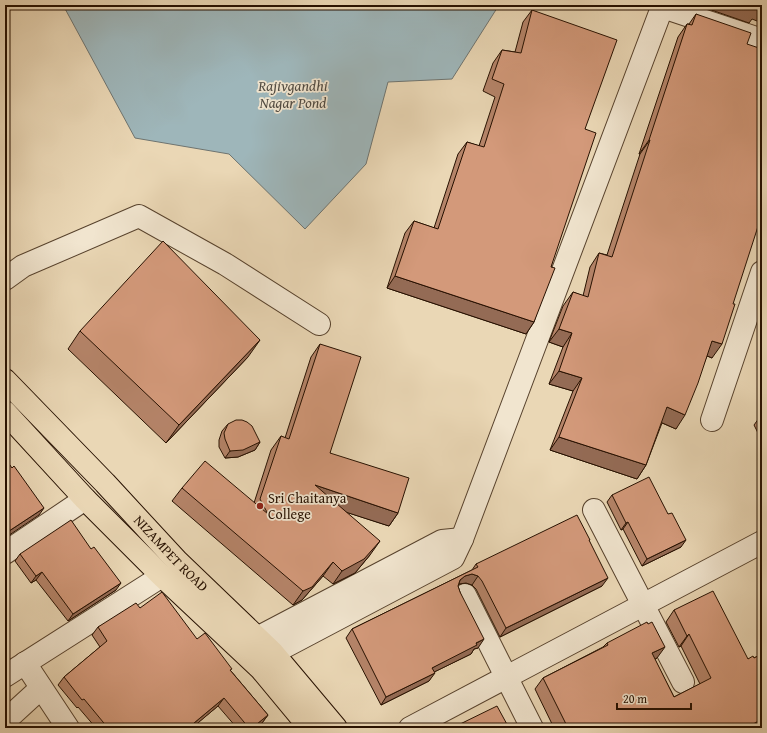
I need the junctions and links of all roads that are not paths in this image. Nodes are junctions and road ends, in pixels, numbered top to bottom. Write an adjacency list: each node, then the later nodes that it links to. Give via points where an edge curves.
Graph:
1 (663, 6): 2 (street); 11 (street)
2 (762, 40)
3 (762, 272): 8 (street)
4 (5, 279): 5 (street, via 23,266 139,216 225,264)
5 (319, 324)
6 (5, 380): 17 (main road, NIZAMPET ROAD, via 177,561)
7 (5, 412): 9 (main road, NIZAMPET ROAD)
8 (712, 420)
9 (85, 499): 13 (street); 14 (main road, NIZAMPET ROAD)
10 (594, 510): 16 (street)
11 (462, 539): 17 (street, via 442,541); 18 (street, via 453,558)
12 (762, 542): 16 (street)
13 (5, 553)
14 (162, 576): 17 (main road, NIZAMPET ROAD); 19 (street)
15 (465, 595): 21 (street)
16 (643, 605): 21 (street); 22 (street)
17 (249, 644): 18 (main road, NIZAMPET ROAD)
18 (265, 659): 26 (main road, NIZAMPET ROAD); 27 (main road, NIZAMPET ROAD)
19 (25, 663): 20 (street); 23 (street)
20 (5, 676)
21 (506, 677): 28 (street); 29 (street)
22 (683, 682)
23 (41, 688): 24 (street); 25 (street)
24 (5, 721)
25 (68, 728)
26 (310, 728)
27 (336, 728)
28 (410, 728)
29 (532, 728)

